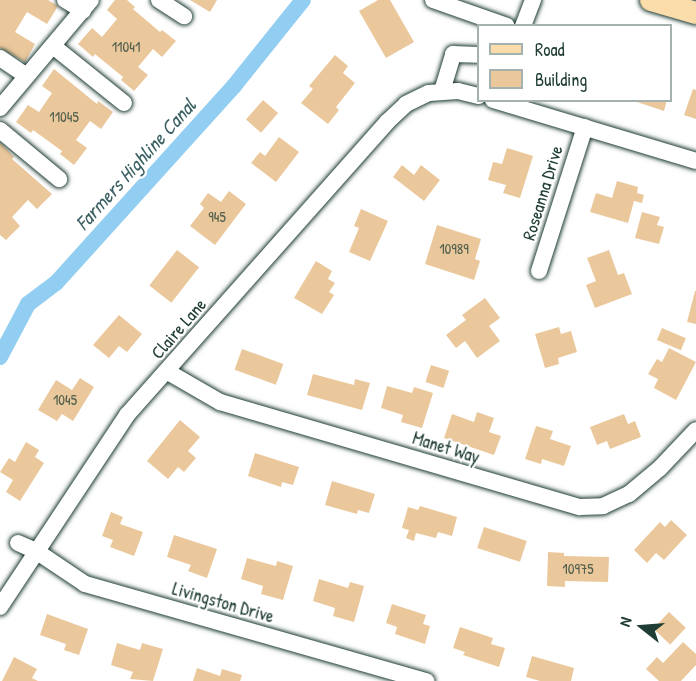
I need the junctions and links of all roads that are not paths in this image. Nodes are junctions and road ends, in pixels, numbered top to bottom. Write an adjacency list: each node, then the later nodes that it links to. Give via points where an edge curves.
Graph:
1 (65, 0): 6 (street)
2 (159, 0): 8 (street)
3 (434, 0): 9 (street)
4 (533, 0): 10 (street)
5 (651, 0): 7 (main road)
6 (87, 5): 11 (street)
7 (696, 13)
8 (184, 16)
9 (501, 24)
10 (524, 24)
11 (53, 46): 14 (street); 18 (street)
12 (477, 55): 15 (street, via 453,54)
13 (0, 58): 14 (street)
14 (27, 76): 19 (street)
15 (442, 91): 16 (street); 25 (street, Claire Lane, via 415,98 387,122)
16 (477, 96)
17 (500, 102): 20 (street, Roseanna Drive)
18 (124, 103)
19 (0, 108)
20 (585, 127): 22 (street, Roseanna Drive); 24 (street, Roseanna Drive)
21 (0, 130): 23 (street)
22 (696, 161)
23 (59, 178)
24 (539, 271)
25 (168, 372): 26 (street, Manet Way, via 220,402 580,507 603,506 629,494); 28 (street, Claire Lane, via 127,415)
26 (696, 430)
27 (18, 543): 28 (street, Livingston Drive)
28 (36, 551): 29 (street, Claire Lane); 30 (street, Livingston Drive, via 85,584)
29 (0, 607)
30 (426, 681)

